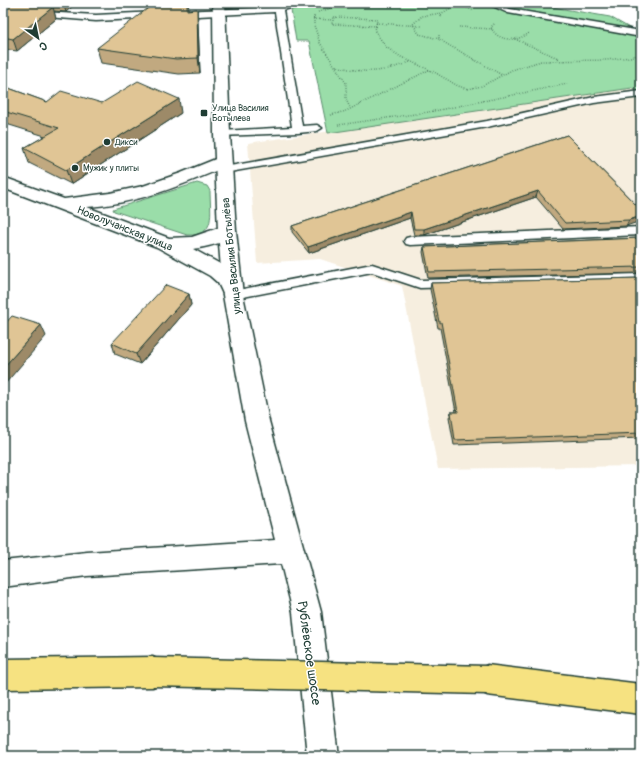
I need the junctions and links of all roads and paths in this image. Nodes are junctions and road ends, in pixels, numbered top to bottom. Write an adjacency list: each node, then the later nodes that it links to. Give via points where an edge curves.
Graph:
1 (43, 3): 6 (lane, via 37,14 96,18 169,15)
2 (300, 3): 7 (lane)
3 (350, 3): 25 (path, via 314,14 317,36 322,48)
4 (490, 3): 18 (lane, via 508,12)
5 (458, 4): 8 (path)
6 (219, 8): 7 (lane); 34 (street, улица Василия Ботылёва)
7 (279, 9): 33 (lane)
8 (442, 13): 9 (path); 13 (path, via 419,17)
9 (441, 17)
10 (319, 19): 11 (path)
11 (333, 20): 12 (path, via 334,17 377,19); 14 (path, via 332,24)
12 (376, 23): 13 (path); 14 (path)
13 (413, 25): 15 (path); 20 (path, via 423,36)
14 (376, 26): 24 (path, via 376,35 385,46)
15 (422, 26)
16 (459, 28): 17 (path)
17 (492, 29)
18 (641, 34)
19 (439, 35): 20 (path)
20 (439, 39): 27 (path)
21 (515, 39): 23 (path)
22 (641, 54): 23 (path, via 613,60)
23 (561, 60): 27 (path, via 546,60 526,65)
24 (410, 62): 25 (path, via 368,73); 26 (path)
25 (336, 66): 30 (path, via 346,83 344,96)
26 (429, 70): 27 (path, via 457,87 465,88 483,86); 30 (path)
27 (502, 75)
28 (570, 84): 32 (path, via 429,112)
29 (641, 94): 35 (lane, via 594,100 487,124)
30 (350, 108): 31 (path)
31 (329, 115)
32 (317, 128): 33 (lane)
33 (298, 130): 34 (lane)
34 (222, 134): 35 (street, улица Василия Ботылёва)
35 (224, 166): 37 (street, via 163,187 126,196); 38 (street, улица Василия Ботылёва)
36 (3, 182): 37 (street, Новолучанская улица)
37 (63, 204): 41 (street, Новолучанская улица)
38 (227, 231): 41 (street, via 196,243); 43 (street, улица Василия Ботылёва)
39 (641, 231): 40 (lane)
40 (410, 241)
41 (164, 243): 43 (street, Новолучанская улица, via 217,271 226,280)
42 (641, 278): 43 (lane, via 420,284 372,268)
43 (233, 295): 44 (street, улица Василия Ботылёва, via 257,421)
44 (290, 551): 45 (street, via 87,564); 48 (street, Рублёвское шоссе, via 307,612)
45 (3, 574)
46 (3, 674): 47 (highway, bridge, via 153,672 487,680)
47 (641, 699)
48 (322, 756)

